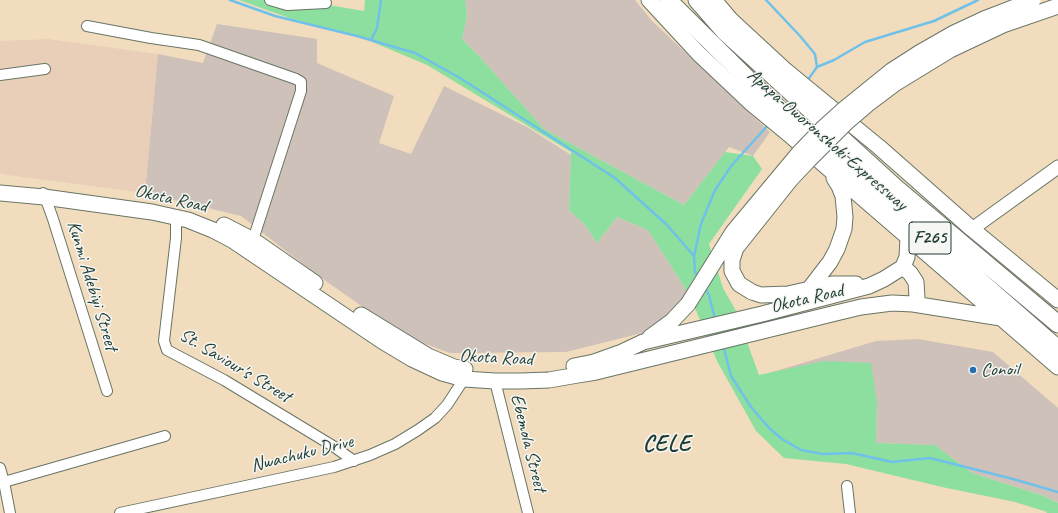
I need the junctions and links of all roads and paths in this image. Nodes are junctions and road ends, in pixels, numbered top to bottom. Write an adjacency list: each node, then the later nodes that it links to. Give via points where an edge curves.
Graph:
1 (270, 0): 7 (street, via 287,5)
2 (649, 0): 13 (main road, Apapa-Oworonshoki Expressway, via 698,53)
3 (668, 0): 13 (highway, Apapa-Oworonshoki Expressway / F265)
4 (697, 0): 11 (highway, Apapa-Oworonshoki Expressway / F265, via 725,32)
5 (714, 0): 11 (main road, Apapa-Oworonshoki Expressway)
6 (1033, 0): 33 (main road, bridge, via 984,19 919,52 844,109 798,154 738,226 688,304 672,321)
7 (326, 3)
8 (1058, 6): 28 (main road, bridge, via 1004,25 950,50 896,83 847,122 791,179 736,248 732,271 739,284 761,295 788,294)
9 (87, 26): 24 (street, via 199,45 301,82 301,91)
10 (45, 69): 12 (street)
11 (778, 72): 14 (highway, Apapa-Oworonshoki Expressway / F265)
12 (0, 75)
13 (757, 98): 15 (highway, Apapa-Oworonshoki Expressway / F265)
14 (818, 106): 22 (main road, Apapa-Oworonshoki Expressway, via 879,147); 32 (highway, Apapa-Oworonshoki Expressway / F265, via 896,188)
15 (797, 133): 16 (main road, Apapa-Oworonshoki Expressway); 34 (highway, Apapa-Oworonshoki Expressway / F265)
16 (817, 159): 23 (main road, Apapa-Oworonshoki Expressway); 28 (main road, via 839,186 843,196 845,217 837,249)
17 (1058, 167): 22 (main road)
18 (0, 185): 20 (main road, Okota Road)
19 (0, 193): 20 (main road, Okota Road)
20 (43, 194): 21 (main road, Okota Road); 24 (main road, Okota Road, via 126,199 177,207 212,218); 39 (street, Kunmi Adebiyi Street)
21 (176, 218): 26 (main road, Okota Road, via 213,230); 41 (street, St. Saviour's Street, via 164,341 167,350 224,380 334,446)
22 (972, 229): 29 (main road, Apapa-Oworonshoki Expressway)
23 (908, 238): 25 (main road, via 907,257); 31 (main road, Apapa-Oworonshoki Expressway)
24 (253, 240): 26 (main road, Okota Road)
25 (903, 267): 27 (main road, Okota Road); 30 (main road, via 916,282 917,298)
26 (301, 280): 35 (main road, Okota Road, via 428,356 454,366 517,373); 37 (main road, Okota Road, via 382,341 442,373)
27 (869, 286): 28 (main road, via 851,283); 33 (main road, Okota Road)
28 (810, 288)
29 (1058, 300)
30 (913, 304): 31 (main road, Okota Road); 35 (main road, Okota Road, via 892,303 861,307 697,348)
31 (1001, 318): 36 (main road, Apapa-Oworonshoki Expressway)
32 (1058, 324)
33 (643, 342): 35 (main road, Okota Road)
34 (1058, 349)
35 (595, 367): 38 (main road, Okota Road, via 549,380)
36 (1058, 367)
37 (464, 379): 38 (main road, Okota Road); 41 (street, Nwachuku Drive, via 435,418 395,444)
38 (495, 381): 47 (street, Ebemola Street)
39 (107, 391)
40 (165, 436): 43 (street)
41 (354, 461): 46 (street, Nwachuku Drive)
42 (0, 468): 43 (street)
43 (4, 482): 45 (street)
44 (847, 486): 48 (street)
45 (10, 513)
46 (120, 513)
47 (528, 513)
48 (850, 513)

